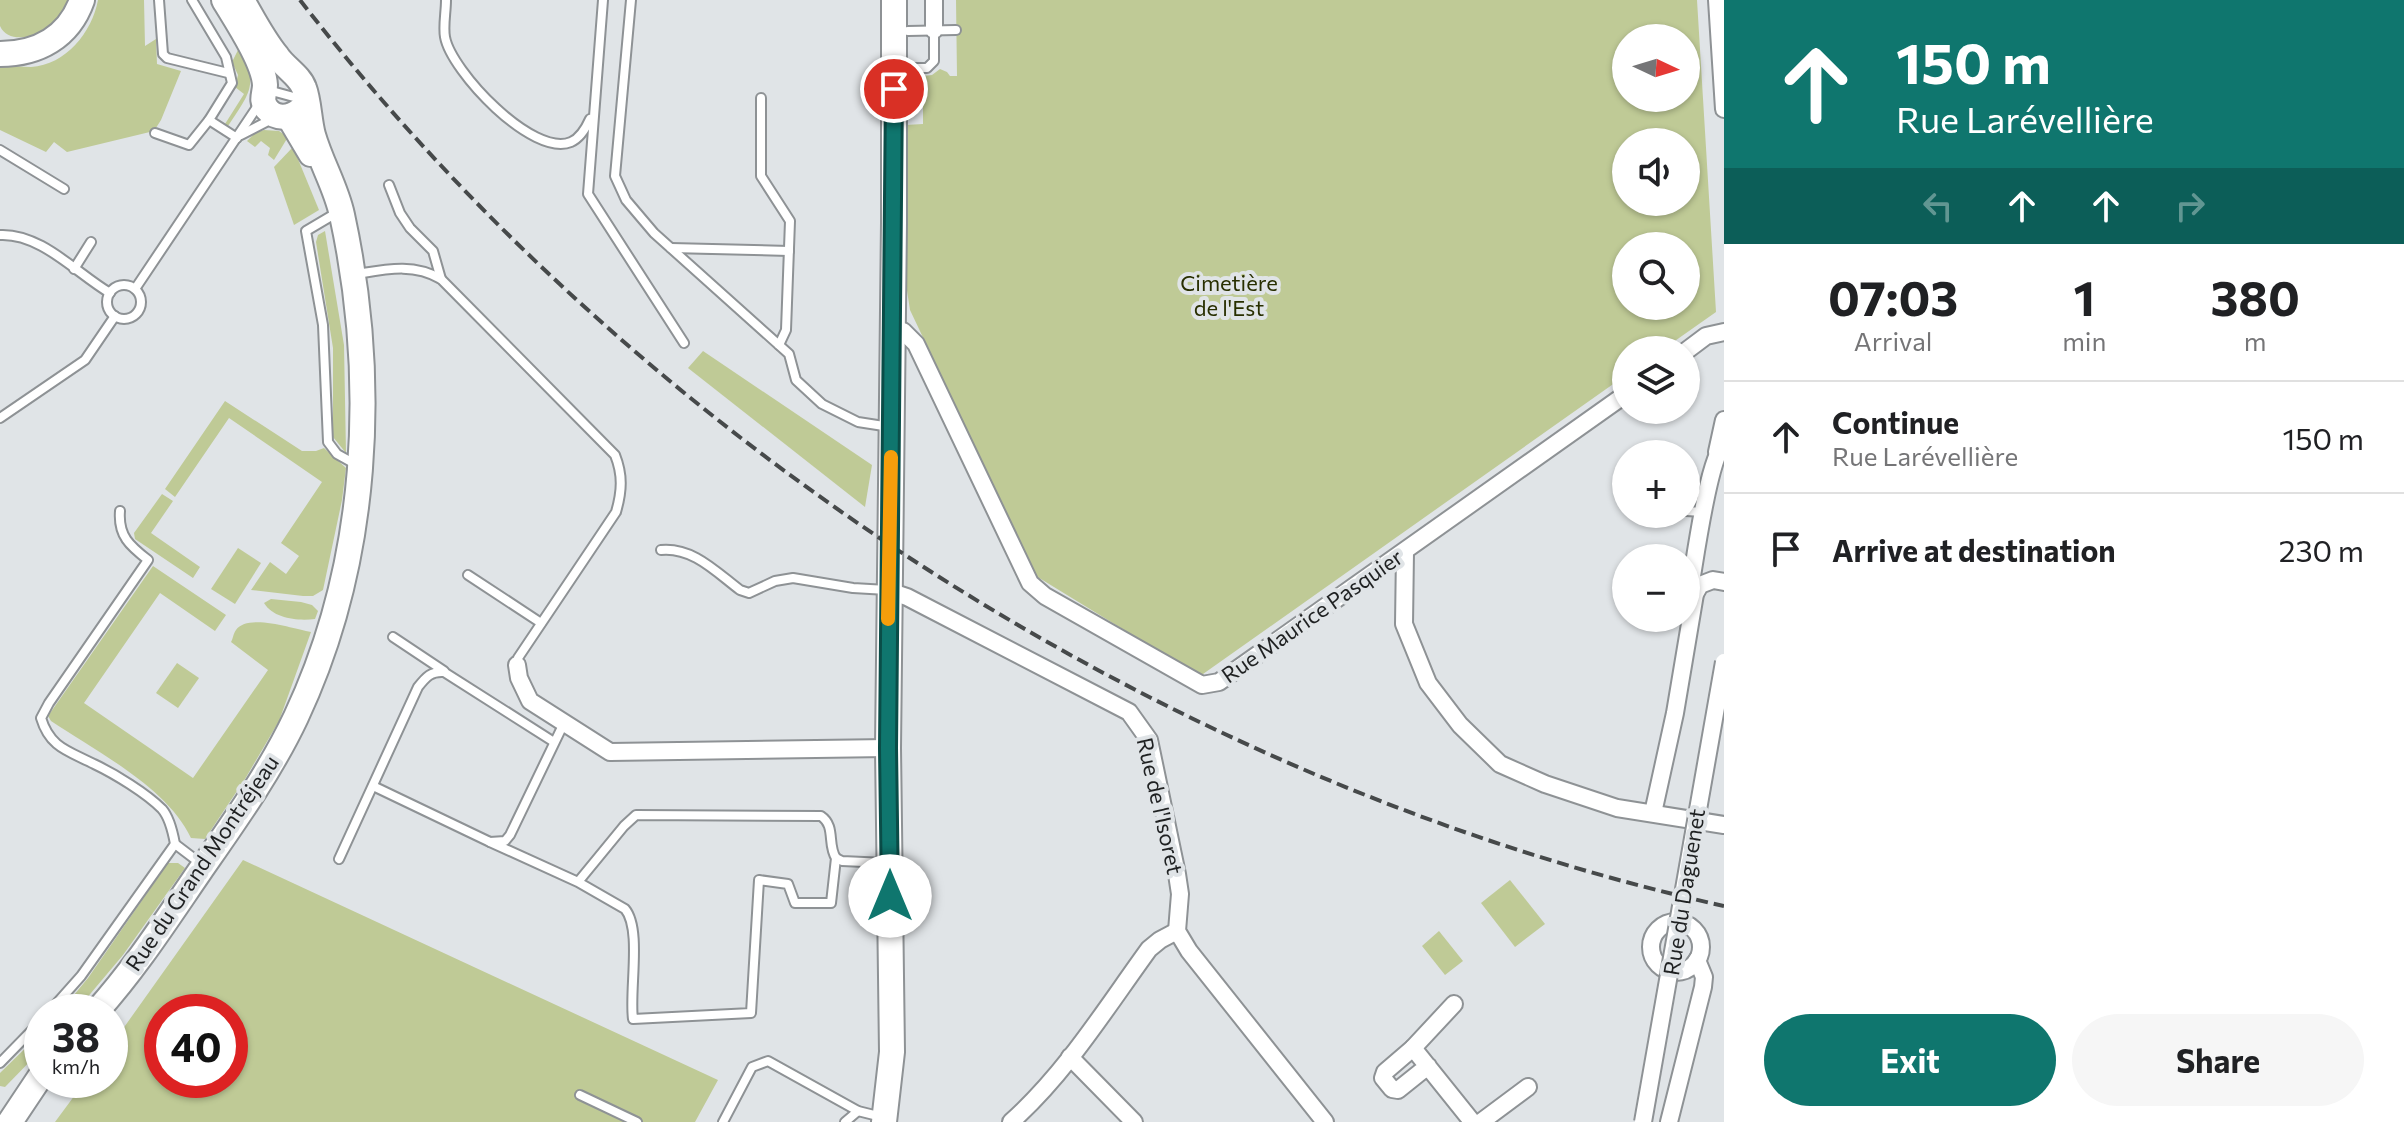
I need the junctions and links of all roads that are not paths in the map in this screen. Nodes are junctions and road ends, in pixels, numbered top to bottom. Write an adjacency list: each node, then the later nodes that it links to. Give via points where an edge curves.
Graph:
1 (82, 0): 16 (street, via 64,33)
2 (159, 0): 19 (lane, via 163,54)
3 (192, 0): 19 (lane, via 226,57)
4 (224, 0): 22 (street, Rue du Grand Montréjeau)
5 (242, 0): 22 (street, via 295,77 278,75)
6 (446, 0): 20 (lane, via 445,38 460,70 525,132 551,143 569,143 581,134 589,122)
7 (603, 0): 20 (lane)
8 (631, 0): 33 (lane, via 615,176 626,200)
9 (894, 0): 41 (street)
10 (934, 0): 12 (street)
11 (1717, 0): 23 (street)
12 (934, 30): 13 (lane); 14 (lane); 18 (lane, via 934,61 927,68)
13 (956, 30)
14 (908, 31)
15 (0, 35): 16 (street)
16 (40, 48): 17 (street)
17 (0, 54)
18 (908, 68)
19 (228, 73): 24 (lane, via 232,83)
20 (596, 75): 45 (lane, via 588,194)
21 (761, 98): 34 (lane, via 761,176 790,221)
22 (277, 101): 26 (lane); 26 (lane); 30 (street, Rue du Grand Montréjeau, via 322,179); 36 (street, Rue du Grand Montréjeau, via 313,136 341,210)
23 (1724, 109)
24 (209, 120): 25 (lane, via 189,145); 26 (lane)
25 (155, 133)
26 (237, 138): 38 (lane)
27 (0, 150): 29 (lane)
28 (389, 185): 37 (lane, via 400,213 433,251)
29 (64, 189)
30 (333, 215): 43 (street, Rue du Grand Montréjeau); 52 (lane, via 306,231 323,325 328,442 337,454)
31 (0, 235): 35 (lane, via 19,235)
32 (91, 242): 35 (lane)
33 (671, 248): 34 (lane); 46 (lane)
34 (789, 251): 46 (lane, via 786,330)
35 (74, 269): 39 (lane)
36 (353, 275): 37 (lane, via 405,268); 43 (street, Rue du Grand Montréjeau)
37 (441, 279): 63 (lane, via 615,455 619,467 622,488 616,512)
38 (135, 289): 39 (lane, via 120,286); 40 (lane, via 141,300 138,311 127,319)
39 (110, 293): 40 (lane, via 108,306)
40 (115, 316): 48 (lane, via 85,360)
41 (892, 329): 50 (street); 58 (street, Rue Maurice Pasquier, via 903,331 916,344 1030,583 1193,682 1219,682)
42 (1724, 332): 44 (street)
43 (358, 334): 52 (street, Rue du Grand Montréjeau)
44 (1700, 340)
45 (684, 343)
46 (779, 345): 50 (lane, via 789,354 796,380 822,404 858,422)
47 (1612, 404): 58 (street, Rue Maurice Pasquier)
48 (0, 418)
49 (1724, 420): 51 (street)
50 (891, 427): 62 (street)
51 (1720, 448): 55 (street)
52 (361, 467): 80 (street, Rue du Grand Montréjeau, via 354,531 324,647 296,717)
53 (120, 511): 76 (lane, via 127,544 148,560 41,718 46,734 63,750 96,765 163,811)
54 (1700, 512): 55 (lane)
55 (1704, 512): 56 (street)
56 (1698, 544)
57 (661, 550): 62 (lane, via 689,553 744,592 793,578)
58 (1405, 552): 73 (street, via 1404,624 1428,683 1460,725 1500,764 1617,808)
59 (468, 575): 63 (lane)
60 (1724, 582): 61 (street)
61 (1700, 585)
62 (889, 588): 71 (street); 82 (street, Rue de l'Isoret, via 1137,720 1152,751 1177,874)
63 (541, 623): 67 (lane)
64 (1689, 632): 73 (street)
65 (393, 637): 68 (lane)
66 (1724, 662): 108 (street, Rue du Daguenet, bridge)
67 (517, 665): 69 (street, via 530,701)
68 (444, 672): 70 (lane); 72 (lane, via 428,674 418,687)
69 (564, 723): 70 (lane); 71 (street, via 610,752)
70 (554, 742): 75 (lane, via 510,835 505,841)
71 (888, 748): 79 (street)
72 (373, 786): 75 (lane); 78 (lane)
73 (1653, 813): 74 (street)
74 (1718, 824)
75 (490, 842): 81 (lane)
76 (175, 844): 80 (lane); 84 (lane)
77 (836, 858): 79 (lane); 81 (lane, via 829,823 821,816 636,815); 81 (lane, via 831,903 795,903 788,884 759,880 751,1013 633,1019 629,915)
78 (339, 859)
79 (890, 863): 98 (street, via 892,1052)
80 (204, 866): 85 (street, Rue du Grand Montréjeau)
81 (578, 882)
82 (1177, 931): 89 (street, via 1149,949); 105 (street, via 1201,970)
83 (1697, 960): 109 (street, via 1703,987)
84 (65, 994)
85 (111, 994)
86 (1454, 1004): 88 (street)
87 (24, 1038): 90 (lane)
88 (1413, 1048): 91 (street); 91 (street, via 1385,1072 1384,1080 1398,1090)
89 (1070, 1057): 103 (street); 104 (street)
90 (0, 1063)
91 (1428, 1066): 106 (street)
92 (1528, 1087): 107 (street)
93 (24, 1090): 96 (street)
94 (580, 1095): 100 (lane)
95 (26, 1098): 99 (street)
96 (0, 1108)
97 (858, 1111): 98 (lane); 101 (lane, via 774,1063 762,1062 752,1067); 102 (lane)
98 (885, 1120)
99 (10, 1122)
100 (637, 1122)
101 (723, 1122)
102 (845, 1122)
103 (1011, 1122)
104 (1134, 1122)
105 (1325, 1122)
106 (1472, 1122)
107 (1481, 1122)
108 (1643, 1122)
109 (1669, 1122)

